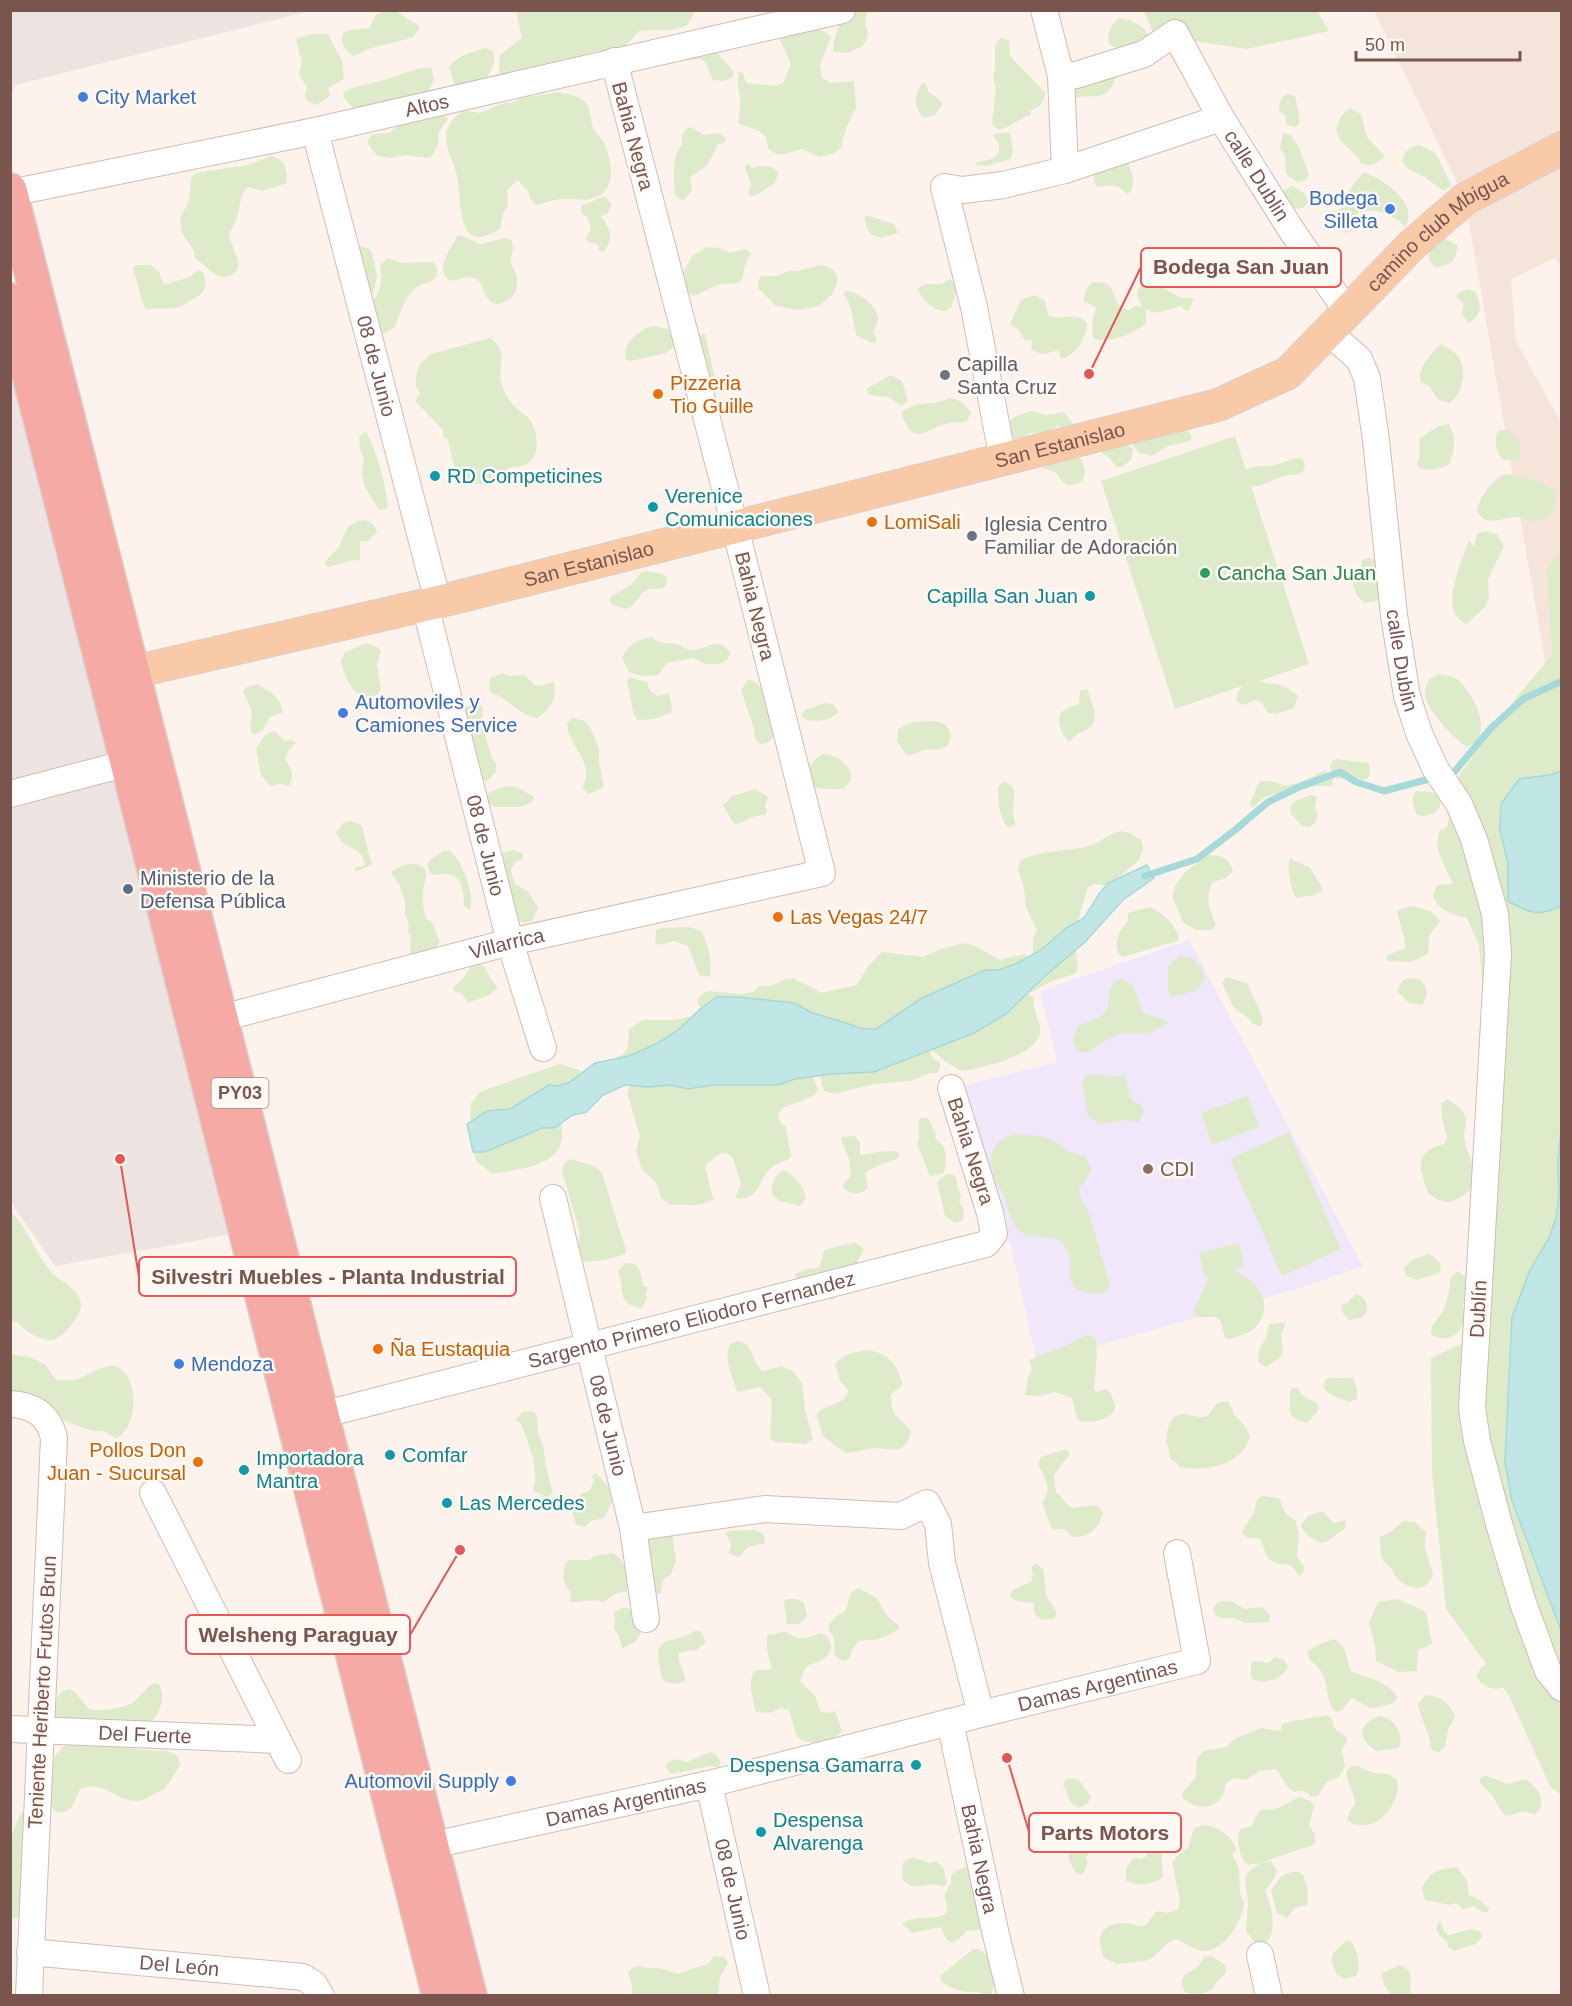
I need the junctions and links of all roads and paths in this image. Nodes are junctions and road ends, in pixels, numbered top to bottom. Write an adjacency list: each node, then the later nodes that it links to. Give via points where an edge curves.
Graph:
1 (842, 10): 3 (street, Altos)
2 (1044, 10): 4 (street)
3 (614, 61): 6 (street, Altos); 13 (street, Bahia Negra)
4 (1061, 76): 5 (street, calle Dublin, via 1144,54 1175,33); 8 (street)
5 (1221, 118): 8 (street); 11 (street, calle Dublin, via 1290,228)
6 (315, 131): 9 (street, Altos); 14 (street, 08 de Junio)
7 (1562, 148): 11 (main road, camino club Mbigua, via 1465,199 1412,245)
8 (1065, 170): 12 (street, via 1003,185 963,190 944,187 974,307)
9 (11, 191): 15 (highway, PY03)
10 (10, 300): 15 (highway, PY03)
11 (1338, 323): 12 (main road, San Estanislao, via 1288,373 1218,405); 19 (street, calle Dublin, via 1367,378 1407,696 1431,760 1459,804 1474,839)
12 (1003, 460): 13 (main road, San Estanislao)
13 (735, 527): 14 (main road, San Estanislao); 18 (street, Bahia Negra)
14 (431, 604): 15 (main road, San Estanislao); 20 (street, 08 de Junio)
15 (120, 674): 16 (highway, PY03); 21 (highway, PY03)
16 (128, 763): 17 (street); 21 (highway, PY03)
17 (10, 794)
18 (822, 873): 20 (street, Villarrica)
19 (1495, 914): 33 (street, Dublín, via 1498,953 1472,1408 1477,1442 1524,1606 1548,1671)
20 (510, 942): 21 (street, Villarrica); 22 (street, 08 de Junio)
21 (208, 1022): 28 (highway, PY03)
22 (543, 1048)
23 (951, 1088): 25 (street, Bahia Negra)
24 (553, 1197): 26 (street, 08 de Junio)
25 (990, 1213): 26 (street, Sargento Primero Eliodoro Fernandez, via 994,1234 986,1244)
26 (589, 1345): 28 (street, Sargento Primero Eliodoro Fernandez); 30 (street, 08 de Junio)
27 (16, 1404): 37 (street, Teniente Heriberto Frutos Brun, via 36,1410 46,1418 54,1438)
28 (308, 1418): 39 (highway, PY03)
29 (153, 1492): 37 (street, Del Fuerte, via 283,1750)
30 (633, 1528): 32 (street, 08 de Junio); 34 (street, via 764,1509 900,1516 927,1503 938,1524 942,1563)
31 (1178, 1553): 34 (street, Damas Argentinas, via 1197,1661)
32 (646, 1619)
33 (1562, 1688)
34 (981, 1713): 35 (street, Damas Argentinas)
35 (950, 1722): 38 (street, Damas Argentinas); 47 (street, Bahia Negra)
36 (10, 1729): 37 (street, Del Fuerte)
37 (41, 1731): 40 (street, Teniente Heriberto Frutos Brun)
38 (709, 1784): 39 (street, Damas Argentinas); 46 (street, 08 de Junio)
39 (417, 1848): 44 (highway, PY03); 45 (highway, PY03)
40 (30, 1952): 42 (street, Teniente Heriberto Frutos Brun); 43 (street, Del León, via 303,1977)
41 (1260, 1954): 48 (street)
42 (29, 1995)
43 (321, 1995)
44 (439, 1995)
45 (470, 1995)
46 (757, 1995)
47 (1011, 1995)
48 (1269, 1995)

